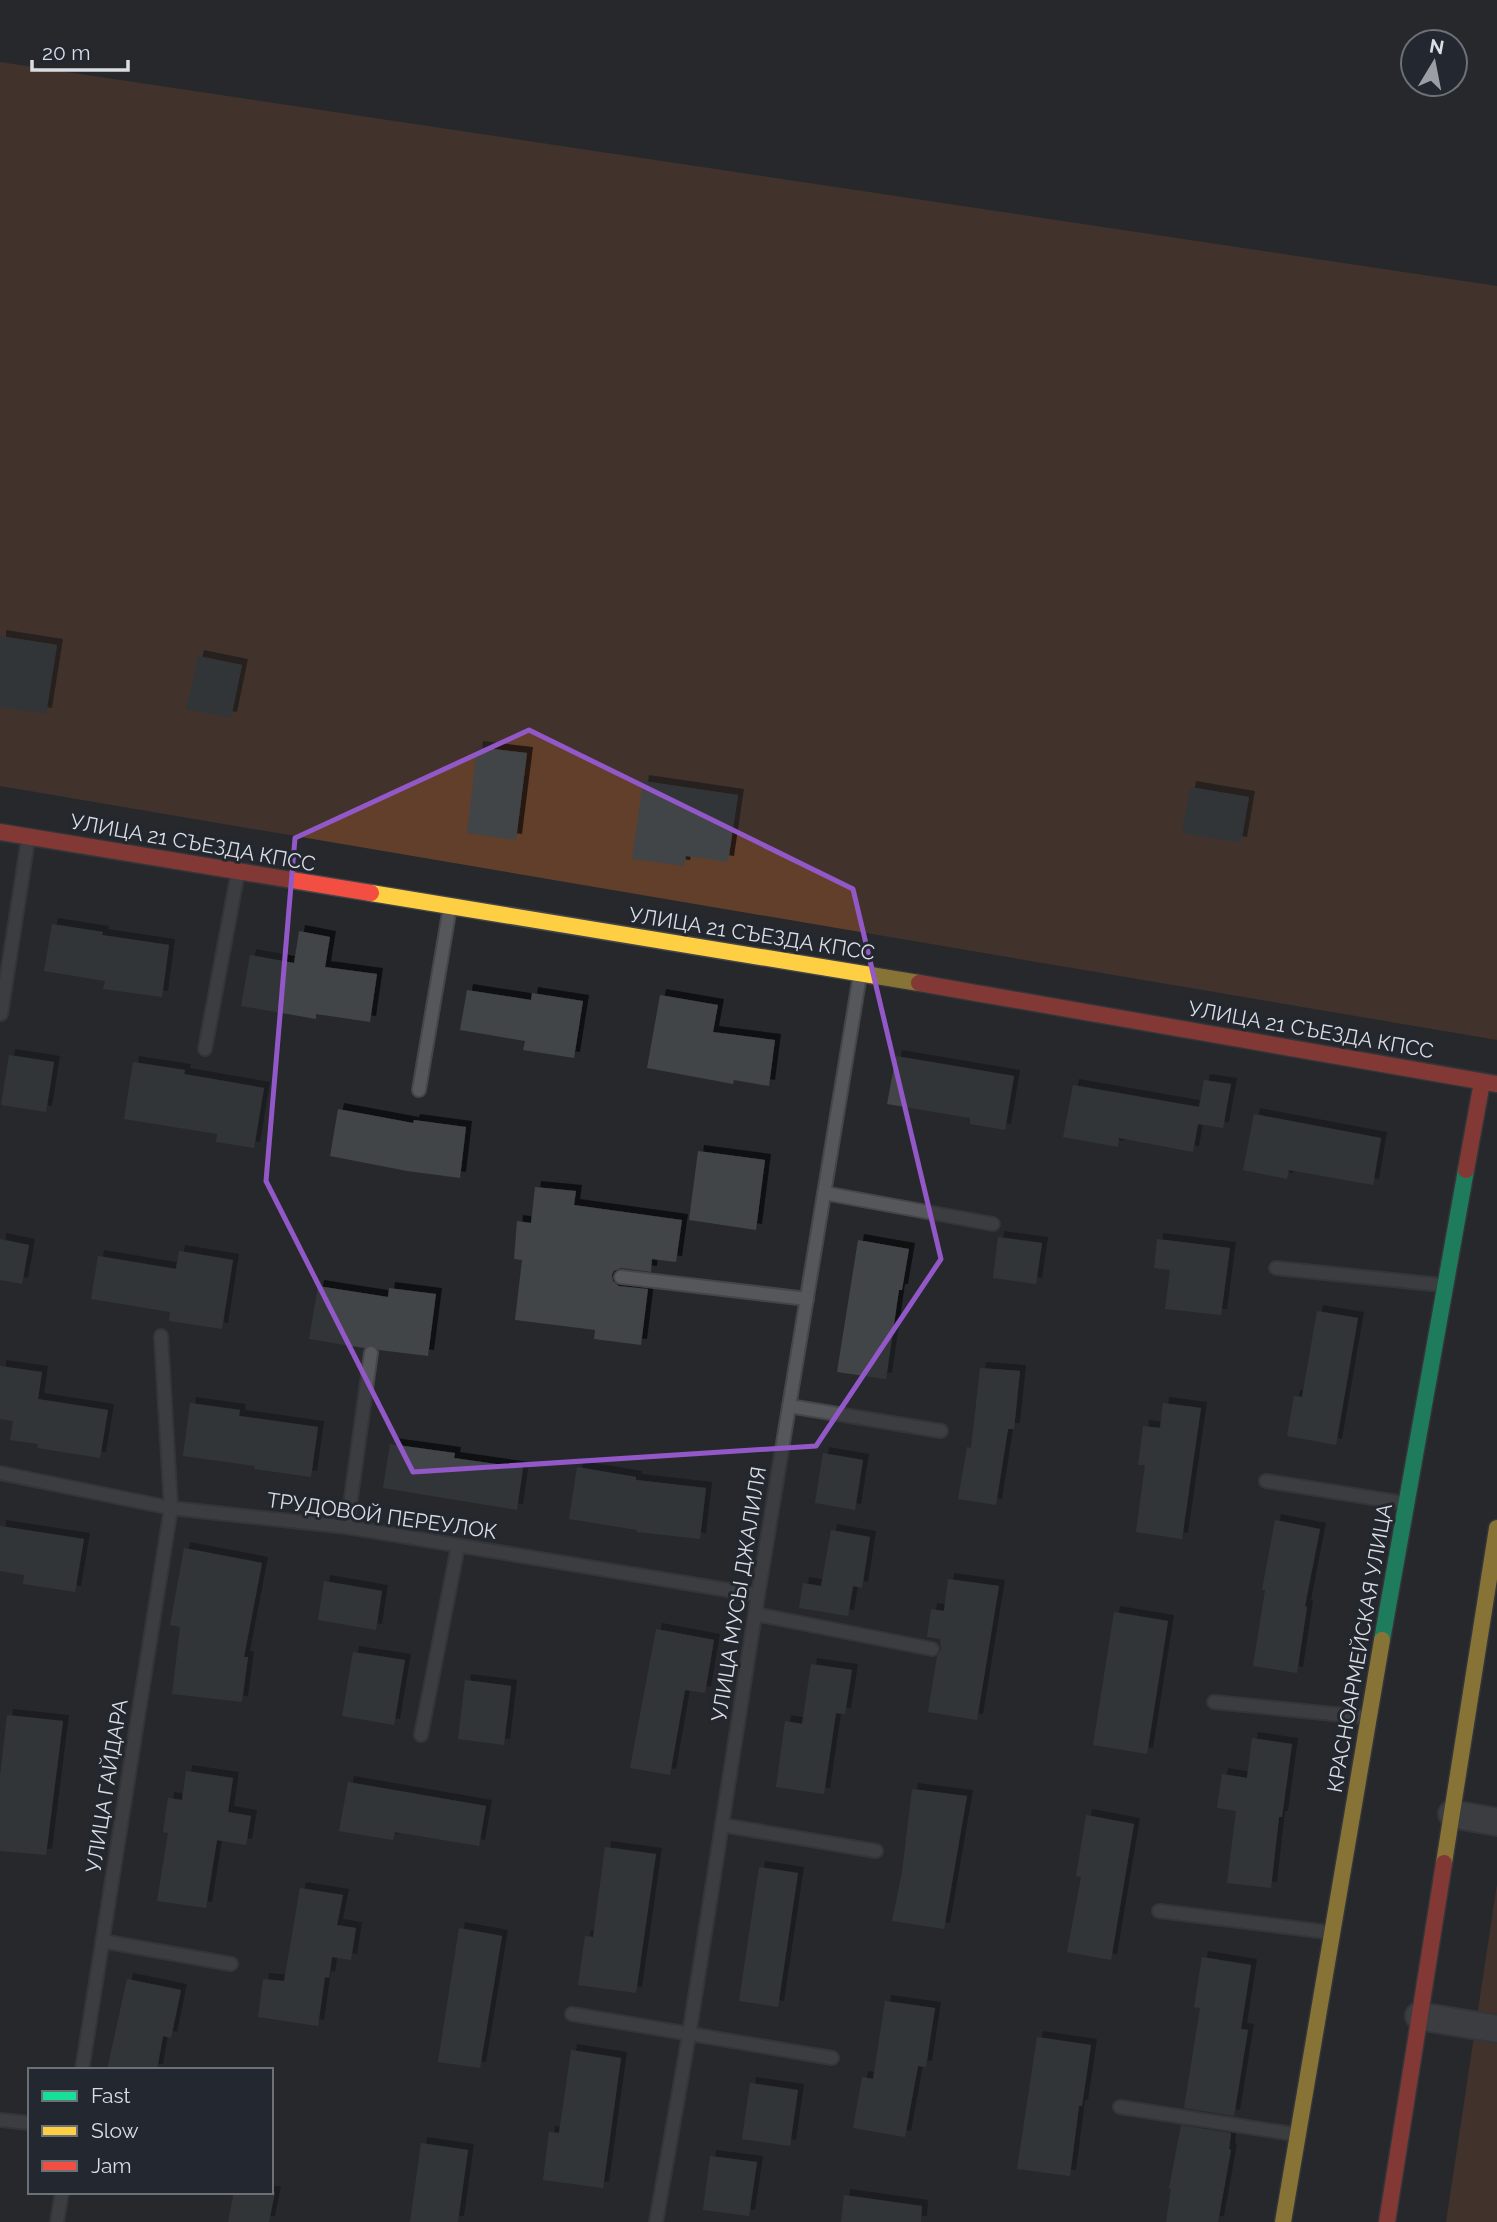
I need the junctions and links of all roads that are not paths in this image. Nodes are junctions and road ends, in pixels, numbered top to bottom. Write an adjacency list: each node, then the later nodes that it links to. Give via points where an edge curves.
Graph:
1 (0, 832): 2 (street, УЛИЦА 21 СЪЕЗДА КПСС)
2 (28, 836): 3 (street, УЛИЦА 21 СЪЕЗДА КПСС); 6 (lane)
3 (238, 872): 4 (street, УЛИЦА 21 СЪЕЗДА КПСС); 7 (lane)
4 (450, 907): 5 (street, УЛИЦА 21 СЪЕЗДА КПСС); 9 (lane)
5 (860, 973): 8 (street, УЛИЦА 21 СЪЕЗДА КПСС); 10 (lane, УЛИЦА МУСЫ ДЖАЛИЛЯ)
6 (1, 1014)
7 (205, 1049)
8 (1489, 1083): 14 (street, КРАСНОАРМЕЙСКАЯ УЛИЦА)
9 (419, 1090)
10 (824, 1193): 11 (lane); 15 (lane, УЛИЦА МУСЫ ДЖАЛИЛЯ)
11 (993, 1224)
12 (1276, 1268): 14 (lane)
13 (621, 1277): 15 (lane)
14 (1446, 1285): 22 (street, КРАСНОАРМЕЙСКАЯ УЛИЦА)
15 (807, 1299): 18 (lane, УЛИЦА МУСЫ ДЖАЛИЛЯ)
16 (161, 1336): 23 (lane, УЛИЦА ГАЙДАРА)
17 (372, 1353): 24 (lane)
18 (789, 1406): 19 (lane); 27 (lane, УЛИЦА МУСЫ ДЖАЛИЛЯ)
19 (941, 1431)
20 (0, 1473): 23 (lane, ТРУДОВОЙ ПЕРЕУЛОК)
21 (1266, 1480): 22 (lane)
22 (1408, 1503): 32 (street, КРАСНОАРМЕЙСКАЯ УЛИЦА)
23 (171, 1508): 24 (lane, ТРУДОВОЙ ПЕРЕУЛОК); 40 (lane, УЛИЦА ГАЙДАРА)
24 (347, 1527): 26 (lane, ТРУДОВОЙ ПЕРЕУЛОК)
25 (1497, 1528): 29 (street)
26 (458, 1546): 27 (lane, ТРУДОВОЙ ПЕРЕУЛОК); 33 (lane)
27 (758, 1595): 28 (lane, УЛИЦА МУСЫ ДЖАЛИЛЯ)
28 (755, 1614): 30 (lane); 36 (lane, УЛИЦА МУСЫ ДЖАЛИЛЯ)
29 (1489, 1622): 34 (street)
30 (932, 1649)
31 (1214, 1702): 32 (lane)
32 (1368, 1717): 39 (street, КРАСНОАРМЕЙСКАЯ УЛИЦА)
33 (421, 1735)
34 (1452, 1814): 35 (street); 43 (street)
35 (1497, 1822)
36 (722, 1825): 37 (lane); 45 (lane, УЛИЦА МУСЫ ДЖАЛИЛЯ)
37 (876, 1851)
38 (1159, 1911): 39 (lane)
39 (1331, 1933): 51 (street, КРАСНОАРМЕЙСКАЯ УЛИЦА)
40 (102, 1941): 41 (lane); 47 (lane, УЛИЦА ГАЙДАРА)
41 (231, 1964)
42 (572, 2014): 45 (lane)
43 (1419, 2016): 44 (street); 56 (street)
44 (1497, 2029)
45 (690, 2035): 46 (lane); 54 (lane, УЛИЦА МУСЫ ДЖАЛИЛЯ)
46 (832, 2058)
47 (82, 2068)
48 (1120, 2107): 51 (lane)
49 (0, 2120): 50 (lane)
50 (28, 2123)
51 (1297, 2135): 55 (street, КРАСНОАРМЕЙСКАЯ УЛИЦА)
52 (62, 2194): 53 (lane)
53 (57, 2222)
54 (656, 2222)
55 (1283, 2222)
56 (1387, 2222)

